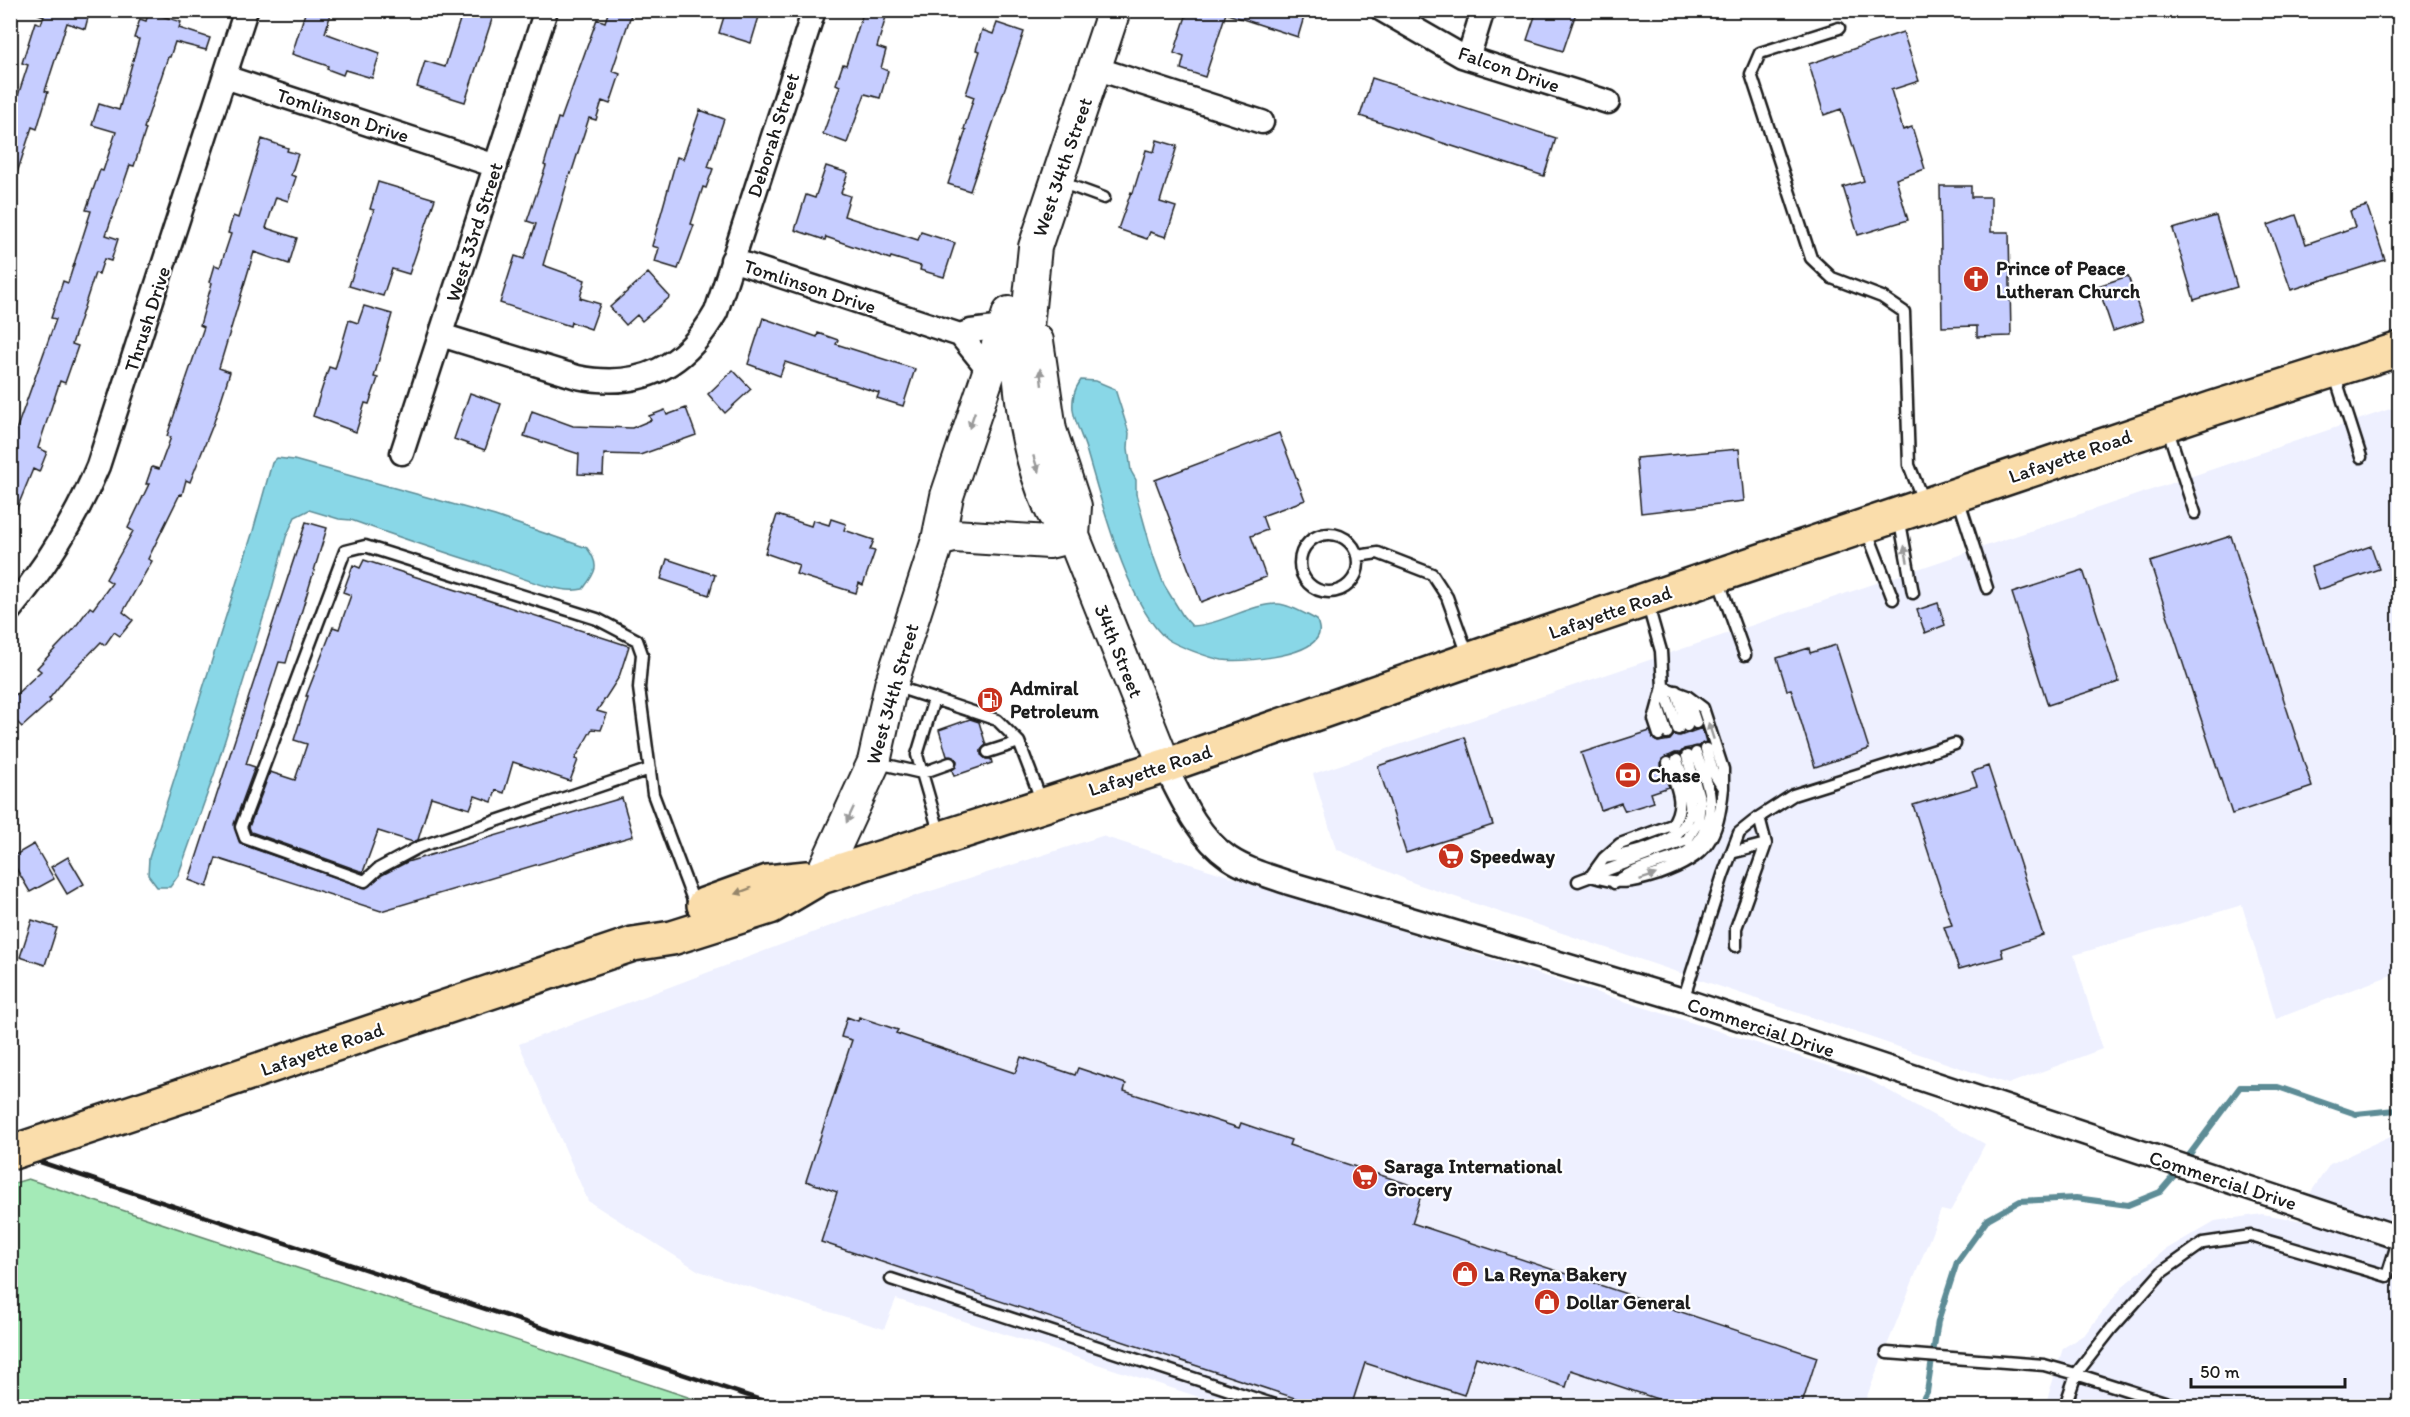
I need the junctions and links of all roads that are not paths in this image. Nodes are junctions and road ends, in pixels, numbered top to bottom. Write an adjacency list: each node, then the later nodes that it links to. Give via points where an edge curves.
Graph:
1 (246, 10): 10 (street, Thrush Drive)
2 (546, 10): 13 (street, West 33rd Street)
3 (814, 10): 16 (street, Deborah Street)
4 (1114, 10): 9 (street, West 34th Street)
5 (1382, 10): 8 (street, Falcon Drive)
6 (1483, 10): 8 (street)
7 (1839, 28): 27 (lane, via 1760,53 1751,74 1811,258 1832,278 1882,297 1904,312)
8 (1468, 58): 11 (street, Falcon Drive)
9 (1095, 68): 12 (street); 14 (street, West 34th Street)
10 (225, 76): 13 (street, Tomlinson Drive); 38 (street, Thrush Drive, via 98,466 55,551)
11 (1608, 102)
12 (1262, 122)
13 (496, 166): 18 (street, West 33rd Street)
14 (1057, 181): 15 (lane); 17 (street, West 34th Street, via 1035,247)
15 (1104, 198)
16 (732, 261): 18 (street, Tomlinson Drive, via 716,312 694,344 673,363 640,377 593,380); 19 (street, Tomlinson Drive)
17 (1016, 327): 19 (street, Tomlinson Drive); 22 (street, West 34th Street); 30 (street, via 1038,343 1050,430 1075,506)
18 (441, 335): 24 (street, West 33rd Street)
19 (960, 335): 22 (street)
20 (2400, 349): 21 (main road, Lafayette Road)
21 (2333, 370): 23 (main road, Lafayette Road); 25 (lane)
22 (988, 374): 31 (street, West 34th Street, one-way to 31, via 947,496)
23 (2166, 424): 26 (main road, Lafayette Road); 28 (lane)
24 (402, 453)
25 (2361, 457)
26 (1957, 495): 27 (main road, Lafayette Road); 34 (lane)
27 (1912, 510): 29 (main road, Lafayette Road); 35 (lane, one-way to 27)
28 (2195, 513)
29 (1864, 526): 33 (main road, Lafayette Road); 36 (lane)
30 (1073, 536): 31 (street, via 1049,542 954,536); 53 (street, 34th Street)
31 (938, 540): 41 (street, West 34th Street)
32 (1357, 556): 32 (lane, via 1348,541 1322,535 1306,545 1300,569 1312,588 1335,592 1352,581); 40 (lane, via 1378,553 1432,574 1447,597)
33 (1717, 576): 37 (main road, Lafayette Road); 39 (lane)
34 (1987, 588)
35 (1913, 593)
36 (1893, 599)
37 (1646, 600): 40 (main road, Lafayette Road); 42 (lane, via 1661,651)
38 (10, 610)
39 (1744, 655)
40 (1470, 661): 53 (main road, Lafayette Road)
41 (891, 685): 45 (lane); 51 (street, West 34th Street)
42 (1663, 687): 43 (lane); 46 (lane); 46 (lane, via 1658,706)
43 (1676, 692): 44 (lane); 46 (lane)
44 (1687, 696): 46 (lane); 56 (lane, one-way to 44, via 1723,769 1703,708)
45 (934, 699): 47 (lane, via 997,720); 55 (lane, via 917,754)
46 (1678, 729)
47 (1019, 742): 49 (lane); 57 (lane)
48 (1955, 744): 58 (lane, via 1793,795)
49 (988, 752)
50 (1687, 756): 56 (lane, via 1713,772); 62 (lane, via 1680,813 1672,825 1620,844); 62 (lane, via 1701,801 1698,822 1687,840); 65 (lane, via 1711,801 1707,827 1682,855 1628,873)
51 (874, 762): 55 (lane); 63 (street, West 34th Street, one-way to 63)
52 (950, 763): 55 (lane)
53 (1165, 766): 57 (main road, Lafayette Road); 69 (street, Commercial Drive, via 1207,838 1226,856 1245,866 1289,884)
54 (650, 769): 54 (lane, via 639,688 642,654 637,640 597,619 365,546 345,552 242,827 245,838 365,880 419,847); 66 (lane, via 653,794)
55 (922, 773): 59 (lane)
56 (1723, 788): 65 (lane, one-way to 56, via 1630,883 1683,866 1694,858 1704,849 1718,822)
57 (1044, 805): 59 (main road, Lafayette Road)
58 (1760, 817): 60 (lane); 61 (lane, via 1739,834)
59 (940, 838): 63 (main road, Lafayette Road)
60 (1766, 844): 61 (lane); 68 (lane, via 1736,928)
61 (1731, 853): 69 (lane)
62 (1591, 876): 64 (lane); 65 (lane)
63 (820, 877): 66 (main road, Lafayette Road, one-way to 66, via 768,882); 67 (main road, Lafayette Road, via 770,907 672,938)
64 (1578, 881)
65 (1614, 883)
66 (696, 908): 67 (main road, Lafayette Road, via 641,929)
67 (633, 944): 70 (main road, Lafayette Road, bridge)
68 (1736, 946)
69 (1683, 1000): 71 (street, Commercial Drive)
70 (10, 1153)
71 (2399, 1238): 74 (lane, via 2387,1276 2251,1236 2203,1243 2162,1272)
72 (891, 1279): 75 (lane)
73 (1887, 1353): 74 (lane, via 2044,1365)
74 (2076, 1374): 76 (lane); 77 (lane)
75 (1278, 1407)
76 (2065, 1407)
77 (2177, 1407)

